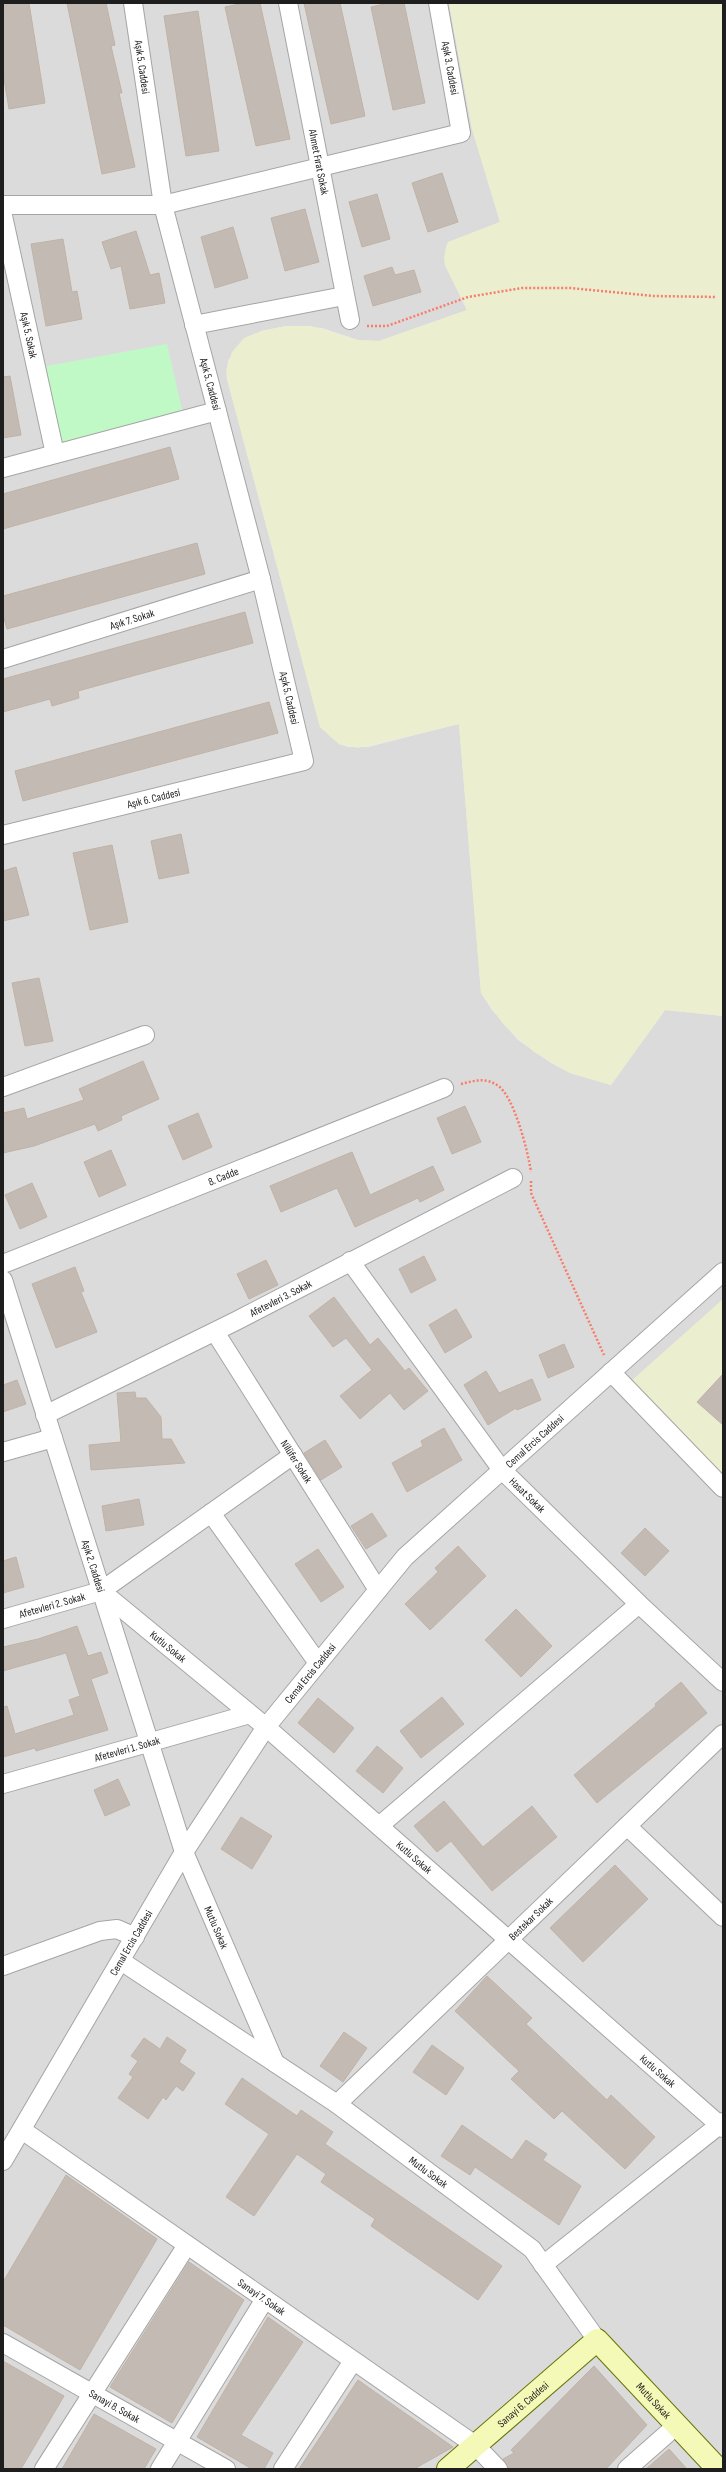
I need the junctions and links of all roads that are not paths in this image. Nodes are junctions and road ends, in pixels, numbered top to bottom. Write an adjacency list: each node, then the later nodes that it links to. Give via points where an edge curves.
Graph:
1 (133, 3): 6 (street, Aşık 5. Caddesi)
2 (288, 3): 4 (street, Ahmet Fırat Sokak)
3 (438, 3): 4 (street, Aşık 3. Caddesi, via 462,133)
4 (318, 167): 6 (street); 8 (street, Ahmet Fırat Sokak)
5 (3, 205): 6 (street)
6 (162, 205): 10 (street, Aşık 5. Caddesi)
7 (3, 216): 12 (street, Aşık 5. Sokak)
8 (344, 296): 9 (street, Ahmet Fırat Sokak); 10 (street)
9 (350, 320)
10 (194, 325): 11 (street, Aşık 5. Caddesi)
11 (217, 411): 12 (street); 14 (street, Aşık 5. Caddesi)
12 (55, 454): 13 (street)
13 (3, 468)
14 (261, 579): 15 (street, Aşık 7. Sokak); 16 (street, Aşık 5. Caddesi)
15 (3, 659)
16 (304, 761): 17 (street, Aşık 6. Caddesi)
17 (3, 835)
18 (145, 1035): 19 (street)
19 (3, 1087)
20 (444, 1088): 23 (street, 8. Cadde)
21 (513, 1178): 22 (street, Afetevleri 3. Sokak)
22 (350, 1261): 26 (street, Afetevleri 3. Sokak); 32 (street, Hasat Sokak)
23 (3, 1264)
24 (723, 1272): 27 (street, Cemal Ercis Caddesi)
25 (3, 1280): 28 (street, Aşık 2. Caddesi)
26 (215, 1332): 28 (street, Afetevleri 3. Sokak); 31 (street, Nilüfer Sokak)
27 (611, 1372): 32 (street, Cemal Ercis Caddesi); 33 (street)
28 (46, 1415): 29 (street, Aşık 2. Caddesi)
29 (53, 1438): 30 (street); 36 (street, Aşık 2. Caddesi)
30 (3, 1452)
31 (293, 1455): 34 (street, Afetevleri 2. Sokak); 35 (street, Nilüfer Sokak)
32 (502, 1470): 35 (street, Cemal Ercis Caddesi, via 405,1556); 37 (street, Hasat Sokak)
33 (723, 1488)
34 (211, 1513): 36 (street, Afetevleri 2. Sokak); 39 (street)
35 (378, 1590): 39 (street, Cemal Ercis Caddesi)
36 (101, 1591): 38 (street, Afetevleri 2. Sokak); 41 (street, Kutlu Sokak); 44 (street, Aşık 2. Caddesi)
37 (639, 1604): 40 (street, Hasat Sokak); 46 (street)
38 (3, 1619)
39 (318, 1663): 42 (street, Cemal Ercis Caddesi)
40 (723, 1682)
41 (250, 1714): 42 (street, Kutlu Sokak); 44 (street, Afetevleri 1. Sokak)
42 (266, 1727): 46 (street, Kutlu Sokak); 48 (street, Cemal Ercis Caddesi)
43 (723, 1734): 47 (street, Bestekar Sokak)
44 (149, 1743): 45 (street, Afetevleri 1. Sokak); 48 (street, Aşık 2. Caddesi)
45 (3, 1784)
46 (379, 1826): 51 (street, Kutlu Sokak)
47 (627, 1826): 49 (street); 51 (street, Bestekar Sokak)
48 (184, 1852): 50 (street, Cemal Ercis Caddesi); 54 (street, Mutlu Sokak)
49 (723, 1917)
50 (135, 1937): 52 (street, Cemal Ercis Caddesi); 53 (street, via 117,1929 100,1931)
51 (507, 1941): 55 (street, Bestekar Sokak); 56 (street, Kutlu Sokak)
52 (121, 1961): 54 (street); 57 (street, Cemal Ercis Caddesi)
53 (3, 1966)
54 (275, 2063): 55 (street, Mutlu Sokak)
55 (337, 2104): 60 (street, Mutlu Sokak, via 532,2249)
56 (722, 2125): 60 (street)
57 (22, 2130): 58 (street, Cemal Ercis Caddesi); 59 (street, Sanayi 7. Sokak)
58 (3, 2161)
59 (187, 2245): 61 (street, Sanayi 7. Sokak); 65 (street)
60 (543, 2265): 62 (street, Mutlu Sokak)
61 (265, 2299): 64 (street, Sanayi 7. Sokak); 67 (street)
62 (597, 2340): 66 (street, Mutlu Sokak); 68 (street, Sanayi 6. Caddesi)
63 (3, 2343): 65 (street, Sanayi 8. Sokak)
64 (353, 2361): 68 (street, Sanayi 7. Sokak); 72 (street)
65 (92, 2393): 67 (street, Sanayi 8. Sokak); 69 (street)
66 (677, 2425): 75 (street); 76 (street, Mutlu Sokak)
67 (177, 2441): 70 (street); 71 (street, Sanayi 8. Sokak)
68 (475, 2445): 73 (street, Sanayi 6. Caddesi); 74 (street, Sanayi 7. Sokak)
69 (44, 2469)
70 (160, 2469)
71 (226, 2469)
72 (283, 2469)
73 (448, 2469)
74 (498, 2469)
75 (627, 2469)
76 (718, 2469)

